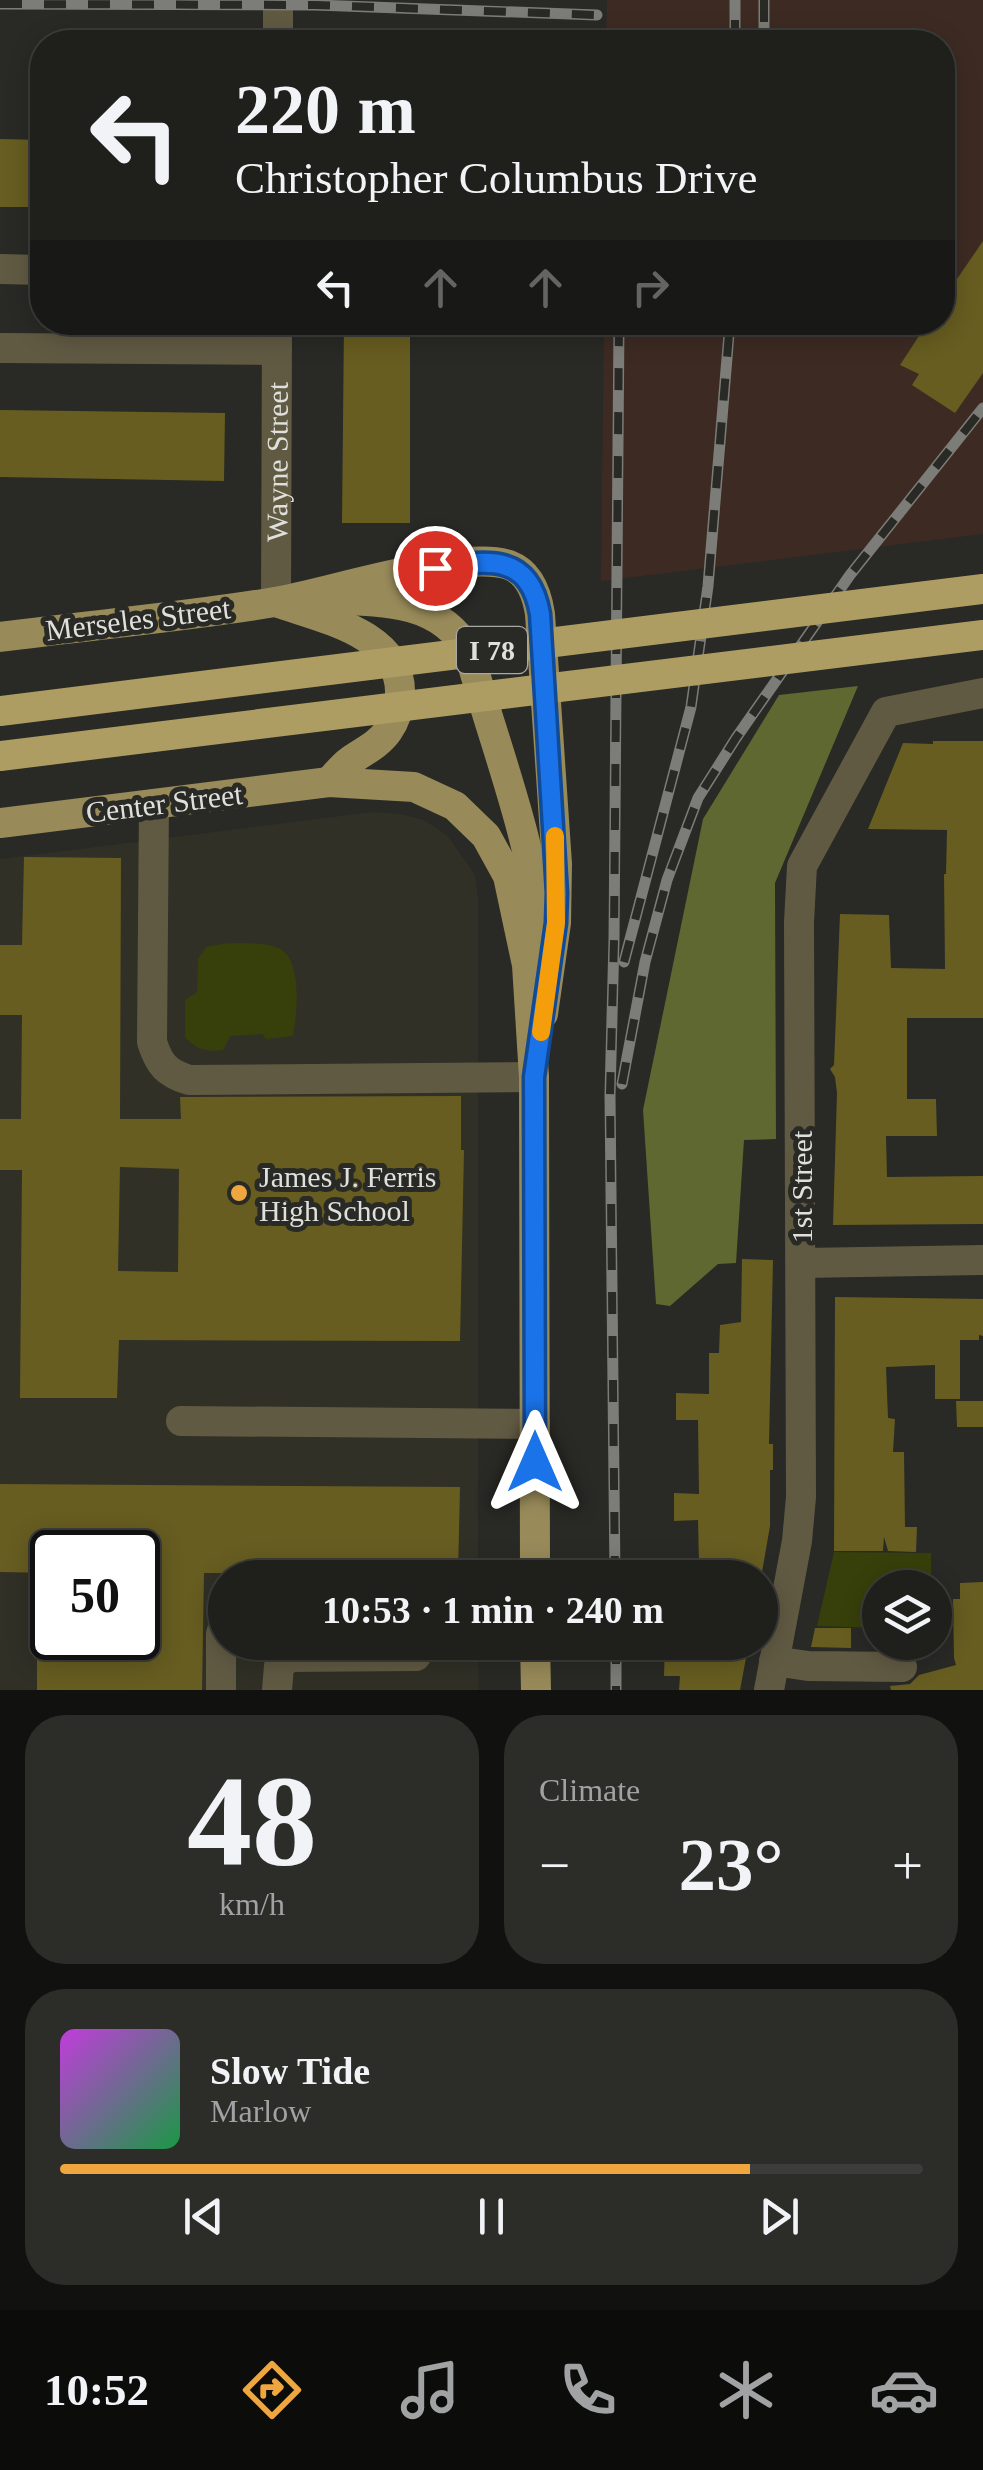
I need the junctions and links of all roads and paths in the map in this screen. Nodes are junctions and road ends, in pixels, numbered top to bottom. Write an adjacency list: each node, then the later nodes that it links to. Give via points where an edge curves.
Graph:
1 (278, 0): 2 (street)
2 (278, 30)
3 (0, 269): 4 (street)
4 (30, 270)
5 (277, 336): 6 (street); 8 (street, Wayne Street)
6 (0, 348)
7 (983, 588): 12 (highway, I 78, bridge)
8 (276, 602): 10 (main road, Merseles Street); 14 (main road, via 371,640 396,671 400,699 388,730); 17 (main road, via 392,603 427,612 462,639 533,879); 17 (main road, via 461,564 512,566 528,579 540,614 557,864)
9 (983, 635): 13 (highway, I 78, bridge)
10 (0, 637)
11 (983, 692): 20 (street, 1st Street, via 886,712 802,866)
12 (0, 711)
13 (0, 756)
14 (329, 782): 15 (main road, Center Street); 18 (main road, Center Street, via 414,788 455,806 486,836 508,876 522,930)
15 (154, 804): 16 (main road, Center Street); 18 (street, via 152,1042 170,1074 189,1080)
16 (0, 823)
17 (543, 1014): 18 (main road)
18 (534, 1077): 22 (main road)
19 (983, 1260): 20 (street)
20 (802, 1263): 28 (street, 1st Street, via 800,1519)
21 (181, 1421): 22 (street)
22 (535, 1424): 23 (main road)
23 (535, 1560)
24 (221, 1660): 29 (street)
25 (285, 1660): 30 (street)
26 (536, 1660): 31 (main road)
27 (902, 1667): 28 (street, via 808,1666)
28 (772, 1676)
29 (222, 1690)
30 (277, 1690)
31 (536, 1690)

